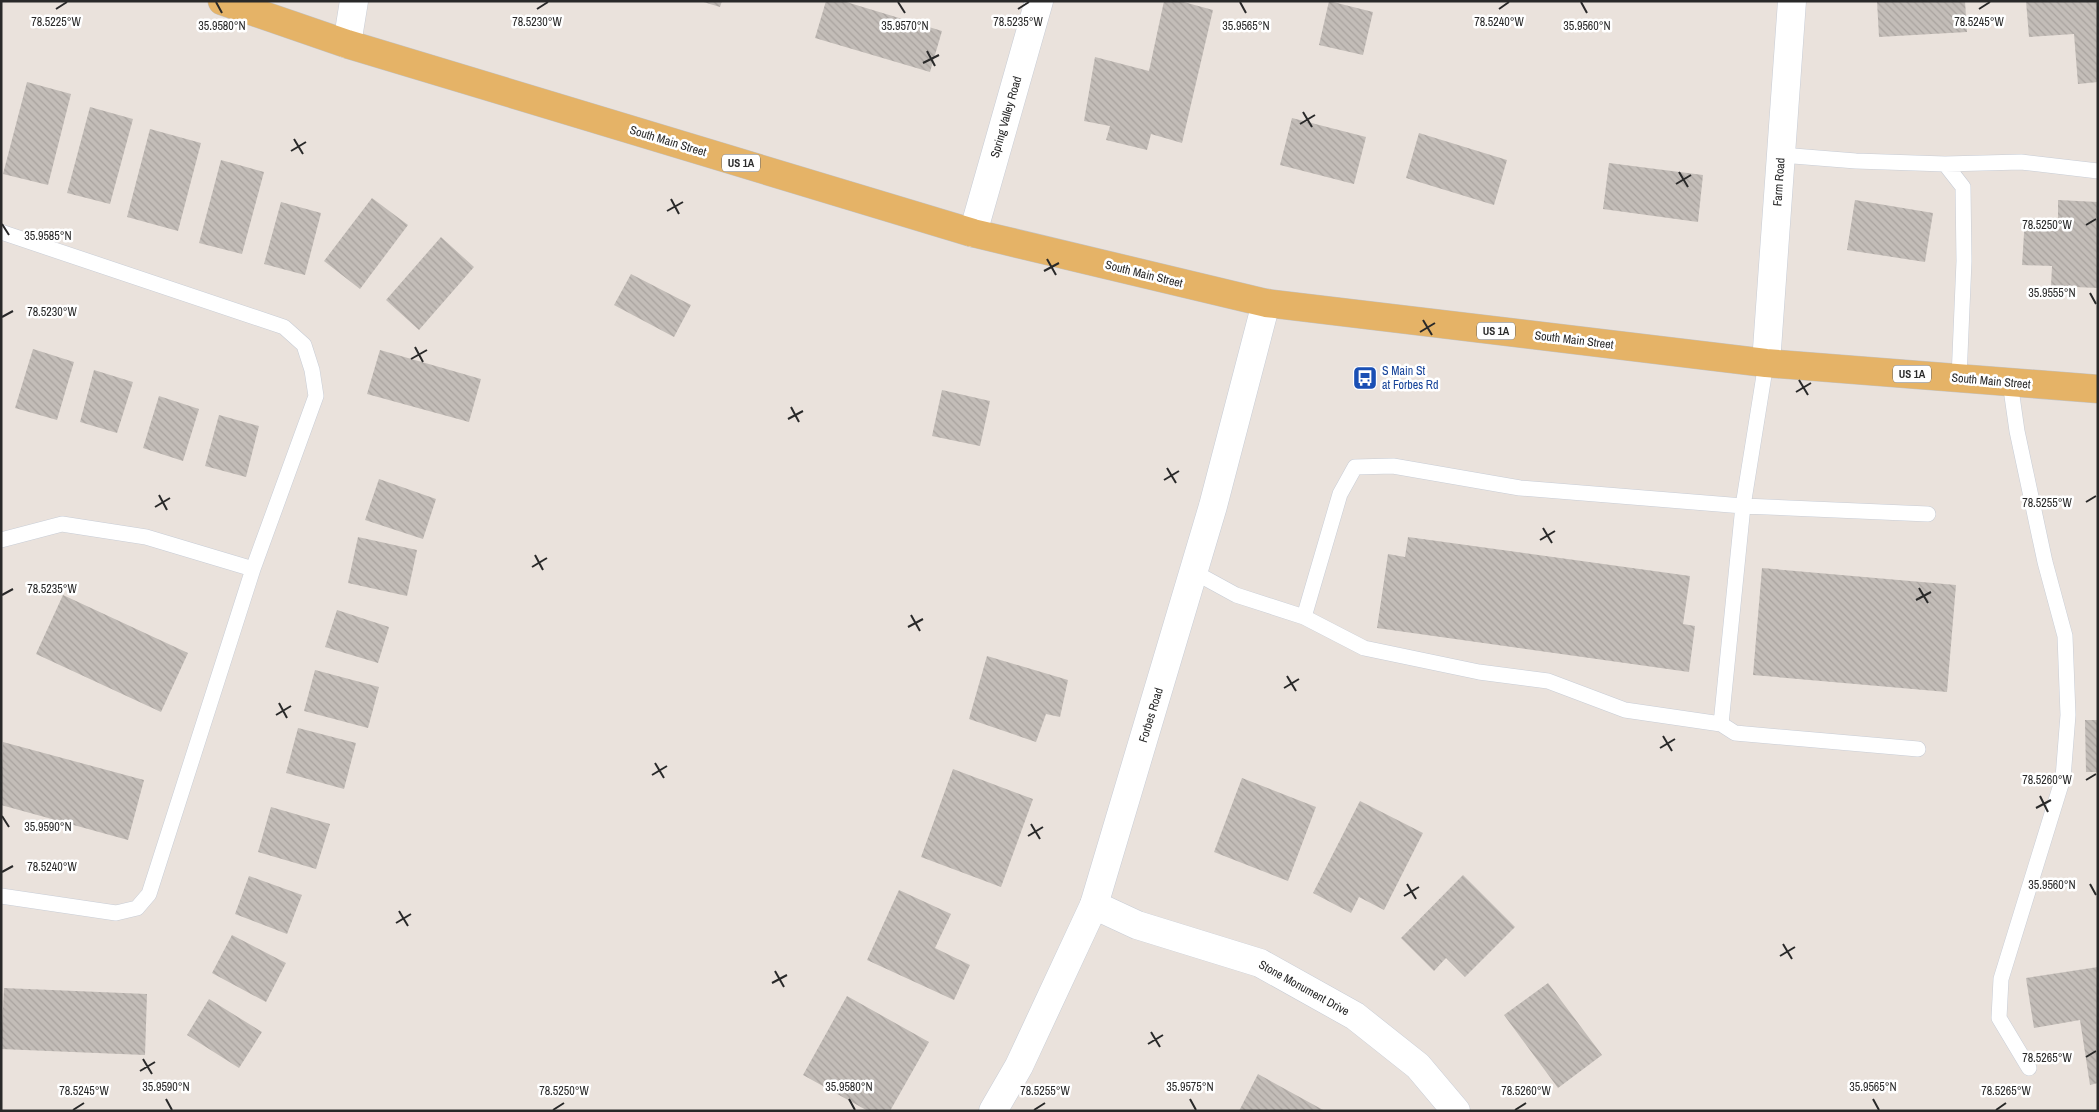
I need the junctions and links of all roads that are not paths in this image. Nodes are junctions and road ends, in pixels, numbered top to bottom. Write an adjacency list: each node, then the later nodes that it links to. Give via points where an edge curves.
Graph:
1 (222, 1): 5 (main road, South Main Street / US 1A)
2 (354, 1): 5 (street)
3 (1038, 1): 10 (street, Spring Valley Road)
4 (1792, 1): 6 (street, Farm Road)
5 (348, 44): 10 (main road, South Main Street / US 1A)
6 (1781, 155): 7 (lane); 12 (street, Farm Road)
7 (1945, 164): 8 (lane, via 2021,162); 13 (lane, via 1963,187 1964,261)
8 (2098, 171)
9 (1, 232): 19 (lane, via 284,327 304,345 316,396)
10 (974, 233): 11 (main road, South Main Street / US 1A)
11 (1266, 303): 12 (main road, South Main Street / US 1A); 20 (street, Forbes Road)
12 (1766, 362): 13 (main road, South Main Street / US 1A); 16 (lane)
13 (1959, 378): 14 (main road, South Main Street / US 1A)
14 (2010, 382): 15 (main road, South Main Street / US 1A); 26 (lane, via 2045,562 2065,636 2068,715 2063,778 2001,979 1999,1018)
15 (2098, 390)
16 (1743, 506): 17 (lane); 21 (lane, via 1520,488 1393,466 1355,467 1340,494); 22 (lane)
17 (1928, 514)
18 (1, 540): 19 (lane, via 62,524 146,537)
19 (253, 568): 24 (lane, via 149,894 137,908 116,913)
20 (1194, 572): 21 (lane, via 1236,595); 25 (street, Forbes Road)
21 (1304, 617): 22 (lane, via 1364,648 1479,672 1548,681 1624,710)
22 (1721, 724): 23 (lane, via 1735,733)
23 (1918, 749)
24 (1, 896)
25 (1094, 905): 27 (street, Forbes Road, via 1019,1066); 28 (street, Stone Monument Drive, via 1137,925 1260,963 1330,1002 1354,1016 1418,1066)
26 (2029, 1068)
27 (993, 1111)
28 (1456, 1111)

